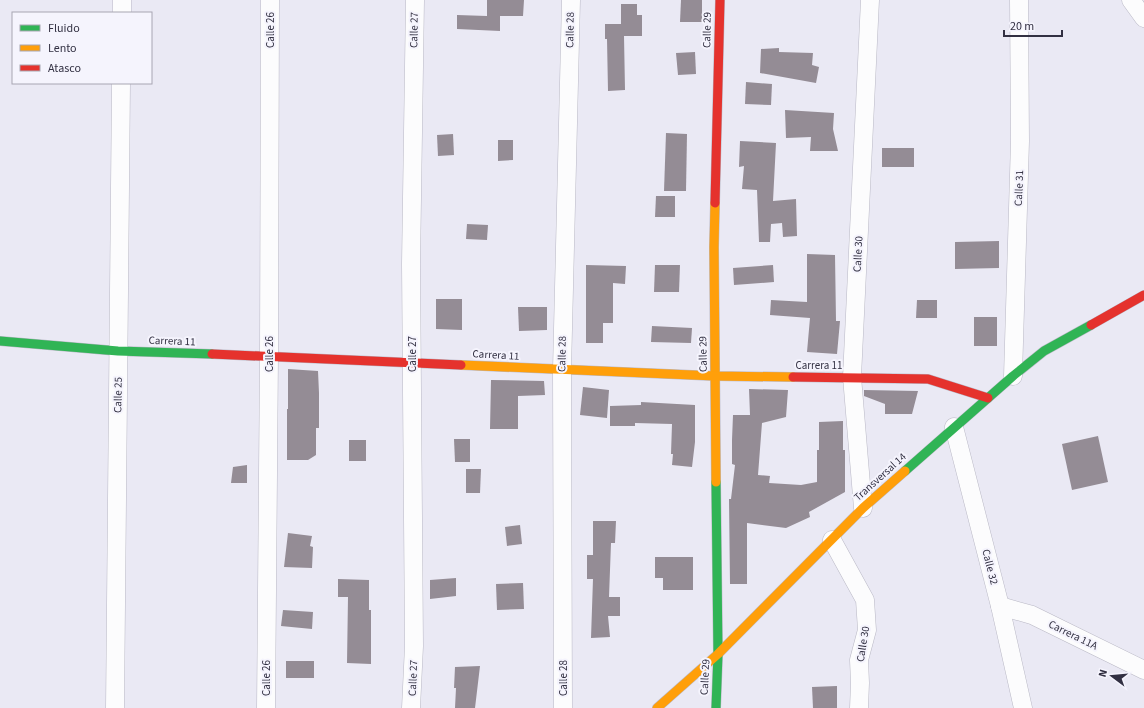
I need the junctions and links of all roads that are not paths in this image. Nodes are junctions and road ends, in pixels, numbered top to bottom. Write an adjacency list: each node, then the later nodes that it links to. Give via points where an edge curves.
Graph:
1 (122, 0): 9 (street)
2 (270, 0): 15 (street, Calle 26)
3 (415, 0): 16 (street, Calle 27)
4 (571, 0): 17 (street, Calle 28)
5 (720, 0): 18 (street, Calle 29, via 714,247)
6 (870, 0): 20 (street, Calle 30)
7 (1018, 0): 19 (street, Calle 31, via 1020,141)
8 (1131, 0): 10 (street)
9 (122, 12)
10 (1144, 18)
11 (121, 84): 14 (street, Calle 25)
12 (1144, 295): 19 (street, Transversal 14, via 1044,351)
13 (0, 341): 14 (street, Carrera 11)
14 (118, 351): 15 (street, Carrera 11); 28 (street, Calle 25)
15 (269, 356): 16 (street, Carrera 11); 29 (street, Calle 26)
16 (412, 363): 17 (street, Carrera 11); 30 (street, Calle 27, via 414,646)
17 (562, 370): 18 (street, Carrera 11); 31 (street, Calle 28)
18 (715, 376): 20 (street, Carrera 11); 26 (street, Calle 29)
19 (1013, 376): 21 (street, Transversal 14)
20 (852, 377): 21 (street, Carrera 11, via 928,379); 23 (street, Calle 30)
21 (988, 398): 22 (street, Transversal 14)
22 (954, 428): 23 (street, Transversal 14); 25 (street, Calle 32)
23 (863, 508): 24 (street, Transversal 14)
24 (832, 540): 26 (street, Transversal 14); 34 (street, Calle 30, via 866,600 867,630 859,660)
25 (1000, 606): 27 (street, Carrera 11A, via 1032,615); 35 (street, Calle 32)
26 (718, 654): 32 (street, Transversal 14); 33 (street, Calle 29)
27 (1144, 670)
28 (115, 708)
29 (266, 708)
30 (411, 708)
31 (563, 708)
32 (657, 708)
33 (716, 708)
34 (859, 708)
35 (1023, 708)

